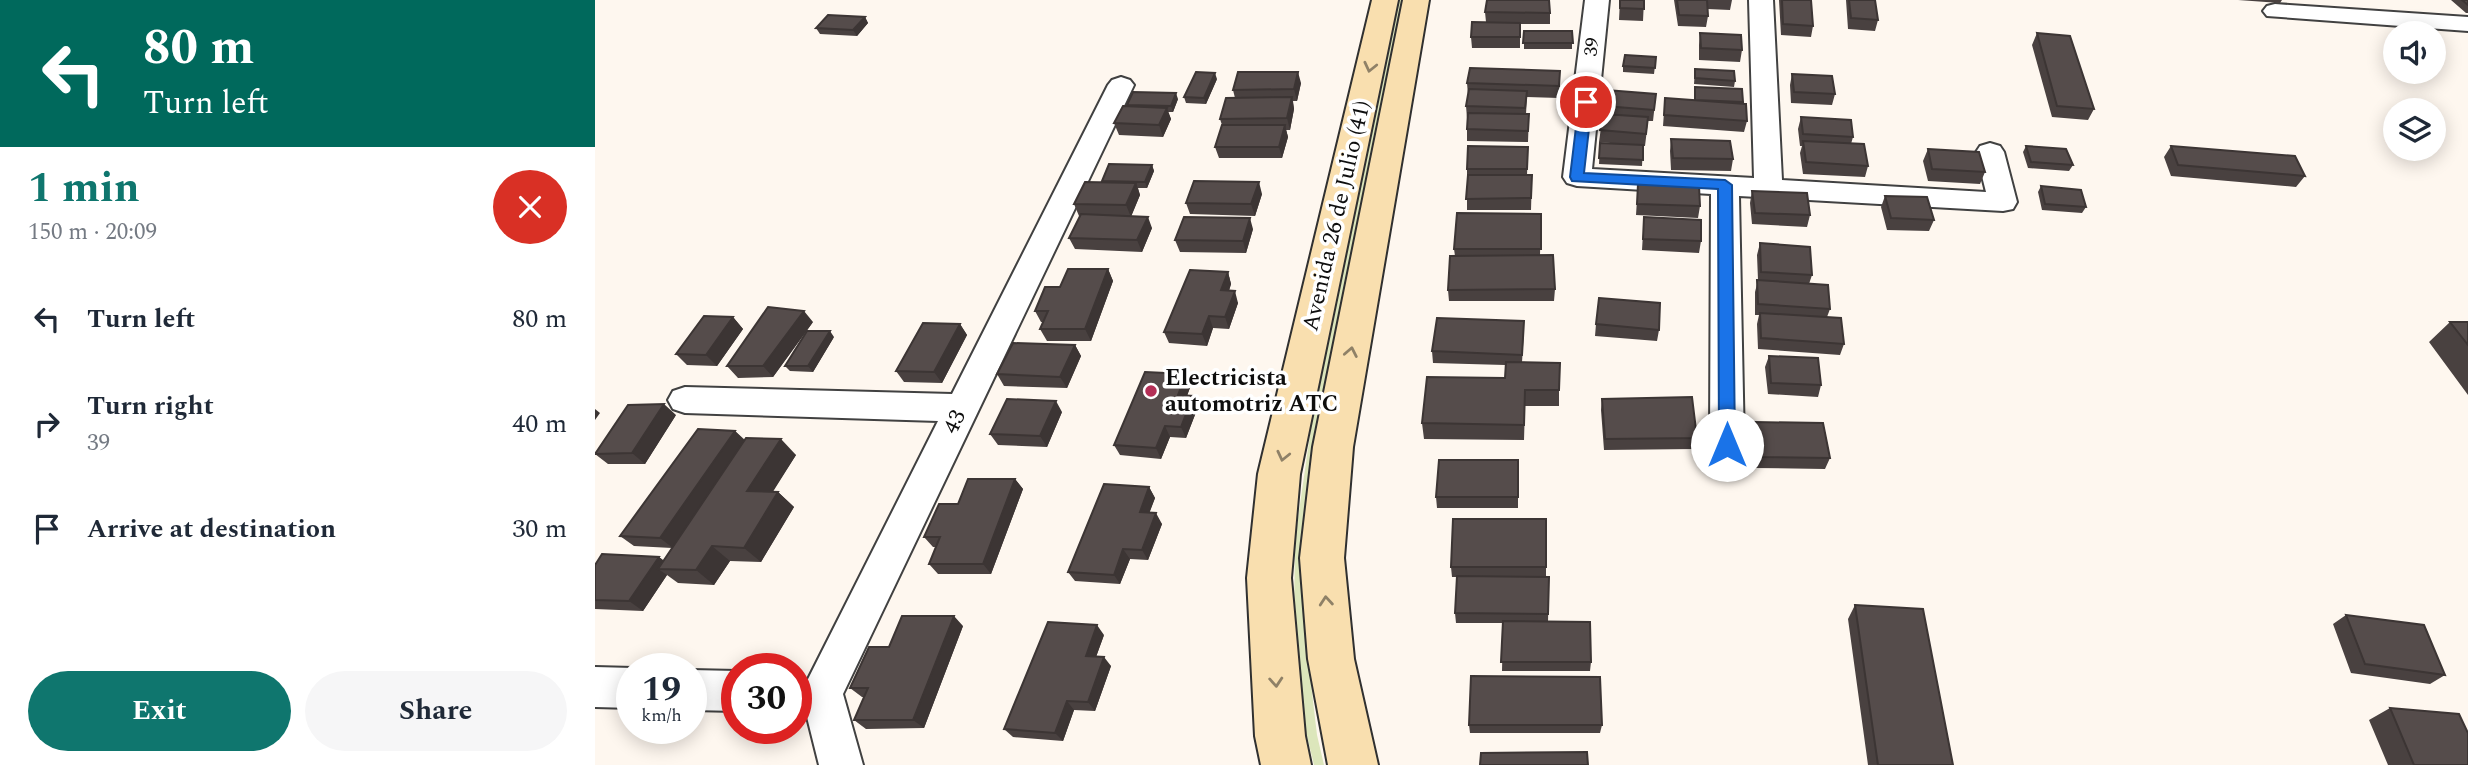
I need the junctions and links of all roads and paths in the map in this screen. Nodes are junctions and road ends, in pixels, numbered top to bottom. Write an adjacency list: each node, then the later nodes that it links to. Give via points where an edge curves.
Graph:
1 (1385, 0): 20 (main road, Avenida 26 de Julio (41), one-way to 20, via 1279,474 1269,578)
2 (1416, 0): 21 (main road, Avenida 26 de Julio (41), one-way to 2, via 1331,659 1322,558 1333,447)
3 (1597, 0): 9 (street, 39)
4 (1761, 0): 11 (street)
5 (2275, 11): 6 (street)
6 (2468, 24)
7 (1121, 85): 13 (street, 43)
8 (1990, 152): 11 (street, via 2003,202)
9 (1577, 177): 10 (street)
10 (1725, 185): 11 (street); 14 (street)
11 (1768, 187)
12 (685, 400): 13 (street)
13 (962, 408): 16 (street, 43)
14 (1727, 445)
15 (595, 687): 17 (street)
16 (812, 687)
17 (616, 688)
18 (812, 700): 19 (street, 43)
19 (841, 765)
20 (1286, 765)
21 (1353, 765)

